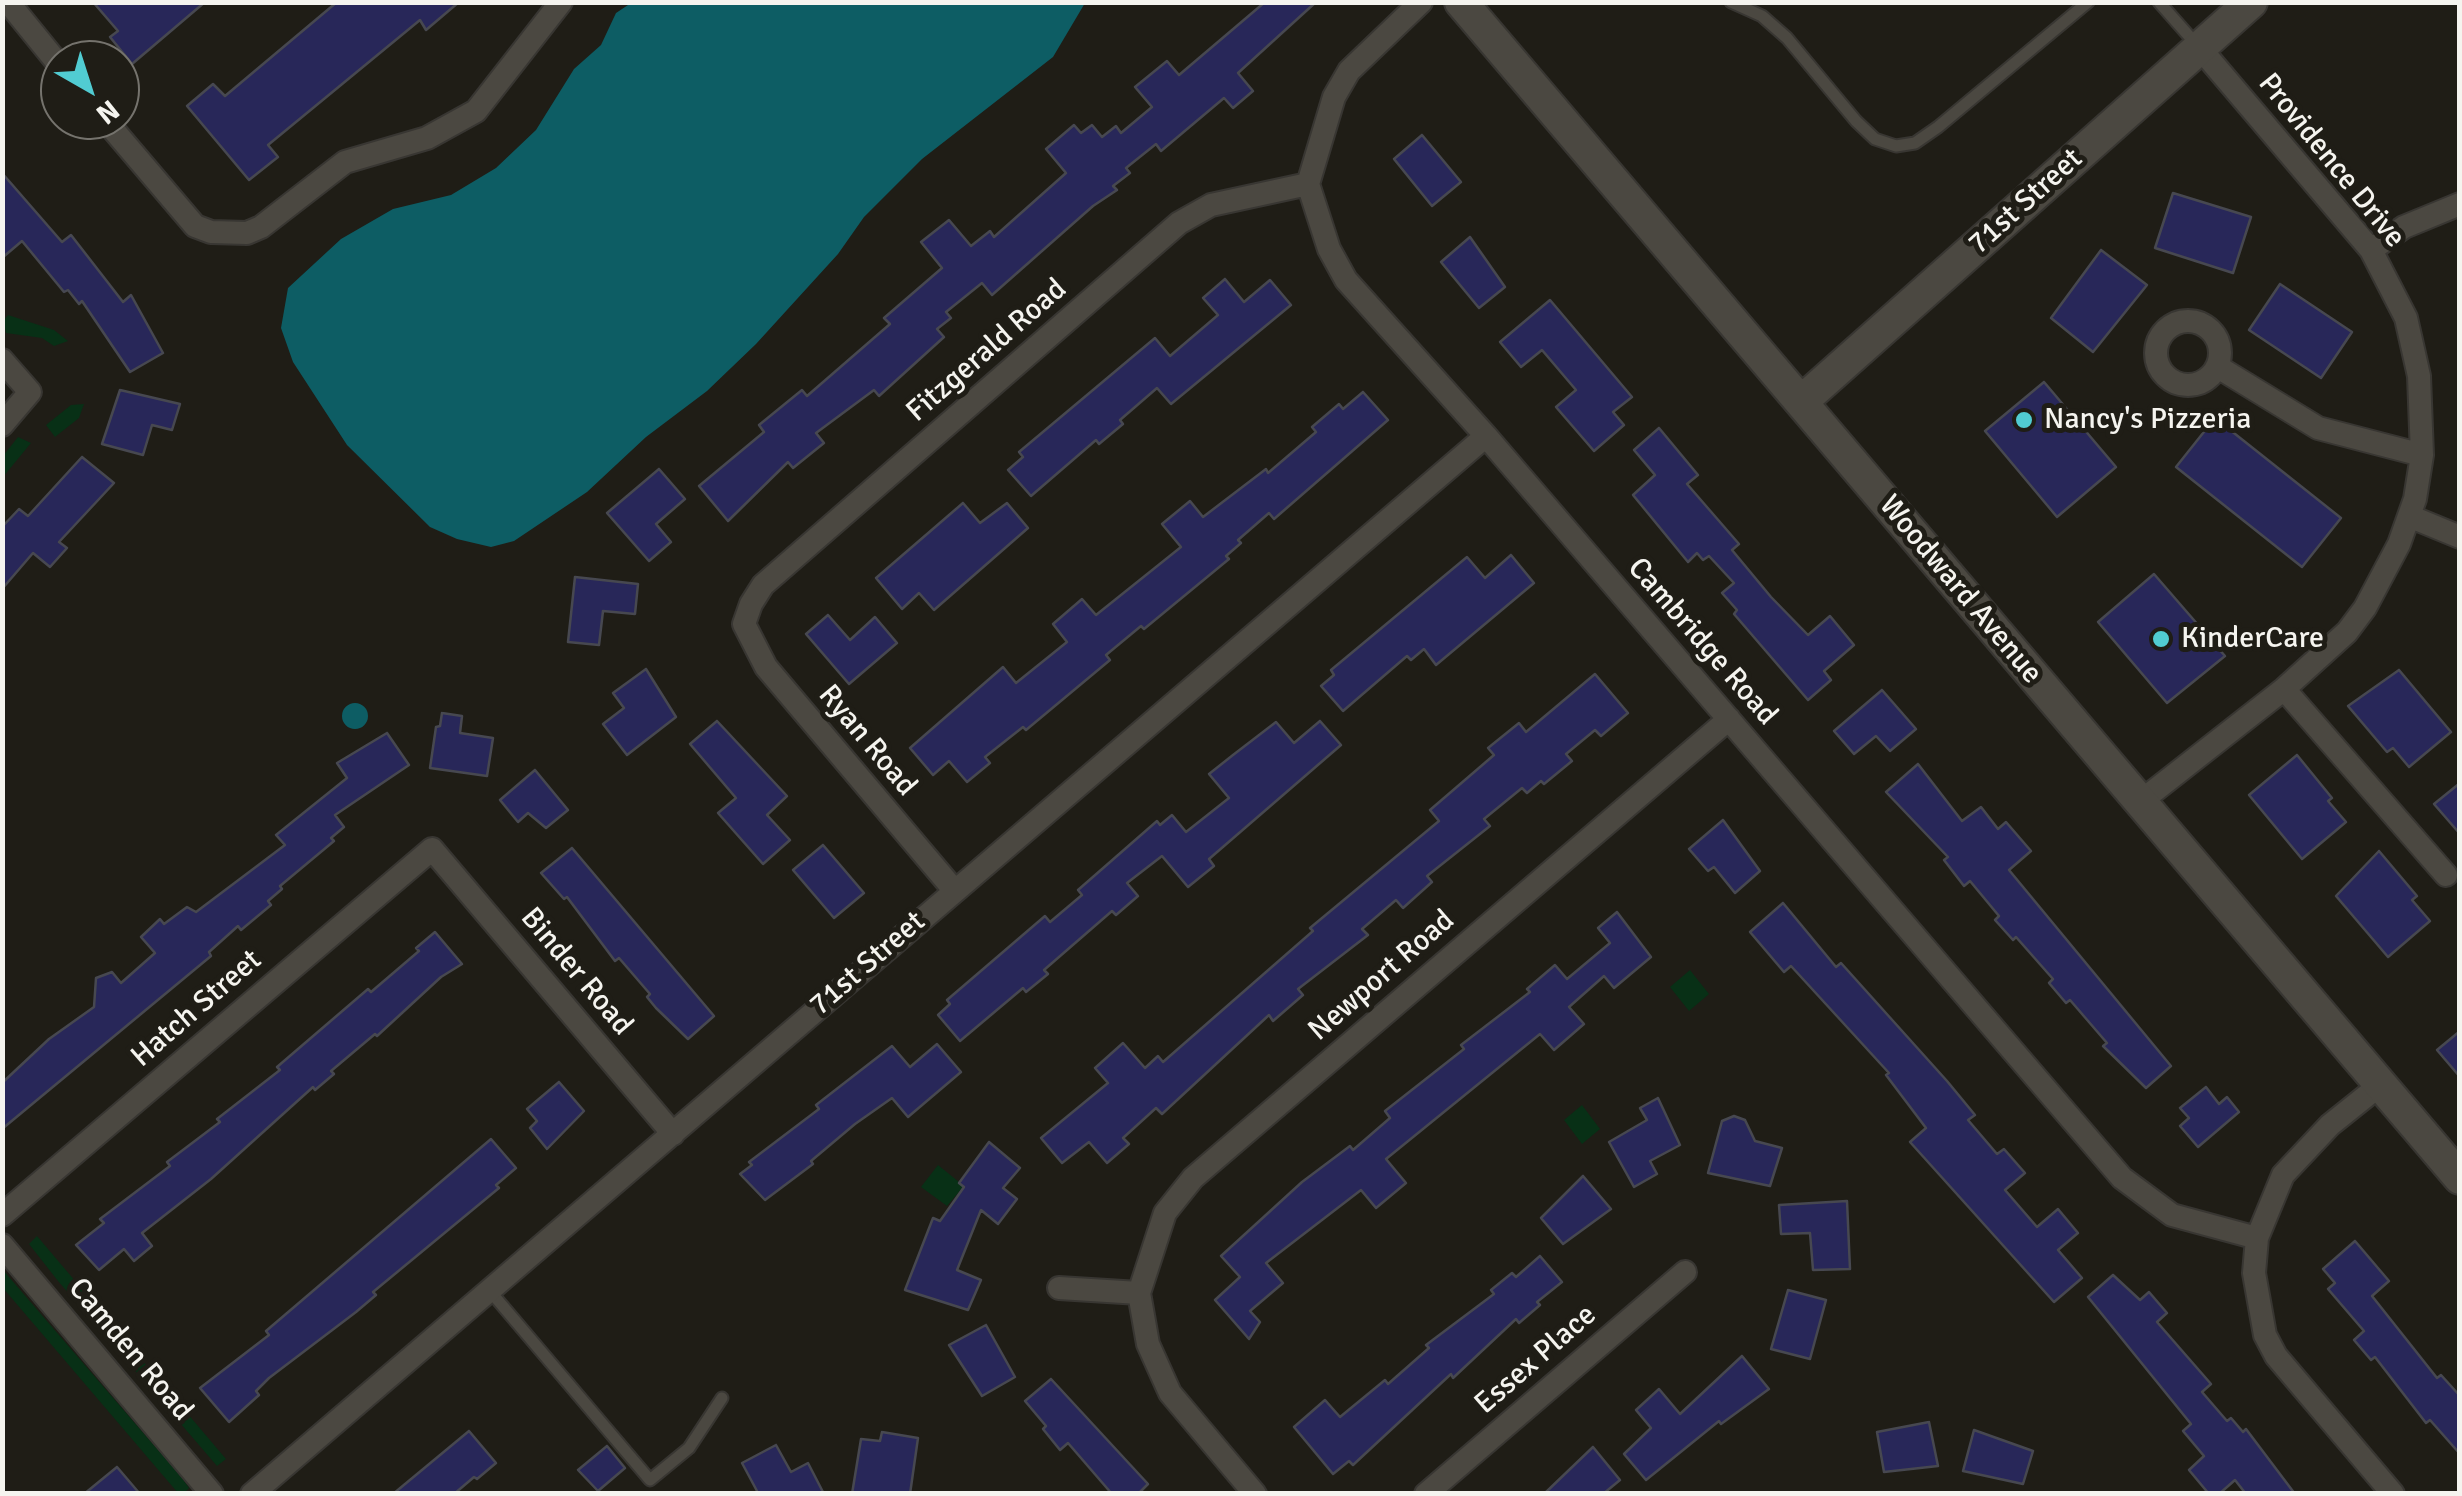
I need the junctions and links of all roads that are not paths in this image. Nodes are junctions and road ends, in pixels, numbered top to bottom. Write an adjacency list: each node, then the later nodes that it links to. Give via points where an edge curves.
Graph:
1 (8, 2): 11 (street)
2 (561, 2): 13 (street, via 476,111 428,138 345,162 247,232 196,226)
3 (1421, 2): 14 (street, via 1349,71 1334,97)
4 (1461, 2): 19 (main road, Woodward Avenue)
5 (1732, 2): 10 (lane)
6 (1750, 2): 10 (lane)
7 (2088, 2): 10 (lane, via 1938,127 1896,146 1875,139 1856,121)
8 (2159, 2): 12 (lane)
9 (2252, 2): 12 (main road, 71st Street)
10 (1762, 16)
11 (40, 41)
12 (2200, 47): 16 (street, Providence Drive); 19 (main road, 71st Street)
13 (122, 140)
14 (1308, 184): 21 (street, Cambridge Road, via 1346,280); 25 (street, Fitzgerald Road, via 1212,205 1179,224 762,585)
15 (2460, 204): 16 (street, via 2404,227)
16 (2370, 250): 22 (street, Providence Drive, via 2406,318 2419,376)
17 (2, 360): 20 (street, via 30,392)
18 (2218, 367): 22 (street, via 2318,428)
19 (1801, 402): 28 (main road, Woodward Avenue)
20 (2, 425)
21 (1486, 436): 27 (street, Cambridge Road); 31 (street, 71st Street)
22 (2422, 455): 23 (street, Providence Drive)
23 (2409, 516): 24 (street); 26 (street, Providence Drive, via 2365,608)
24 (2460, 537)
25 (744, 624): 31 (street, Ryan Road, via 766,668)
26 (2284, 689): 28 (street, Providence Drive); 30 (street)
27 (1729, 719): 36 (street, Cambridge Road, via 2122,1178 2172,1214); 41 (street, Newport Road, via 1193,1178 1165,1213)
28 (2140, 802): 32 (main road, Woodward Avenue)
29 (432, 850): 33 (street, Binder Road); 35 (street, Hatch Street)
30 (2446, 875)
31 (954, 890): 33 (street, 71st Street)
32 (2380, 1085): 34 (main road, Woodward Avenue); 36 (street, via 2300,1154 2271,1196)
33 (673, 1134): 40 (street, 71st Street)
34 (2457, 1170)
35 (2, 1215)
36 (2257, 1238): 47 (street, via 2258,1306 2276,1356)
37 (2, 1245): 43 (street, Camden Road)
38 (1684, 1272): 46 (street, Essex Place)
39 (1060, 1288): 41 (street)
40 (490, 1291): 42 (lane, via 650,1480 689,1448); 44 (street, 71st Street)
41 (1138, 1293): 45 (street, via 1162,1381)
42 (722, 1398)
43 (212, 1494)
44 (252, 1494)
45 (1255, 1494)
46 (1426, 1494)
47 (2392, 1494)

